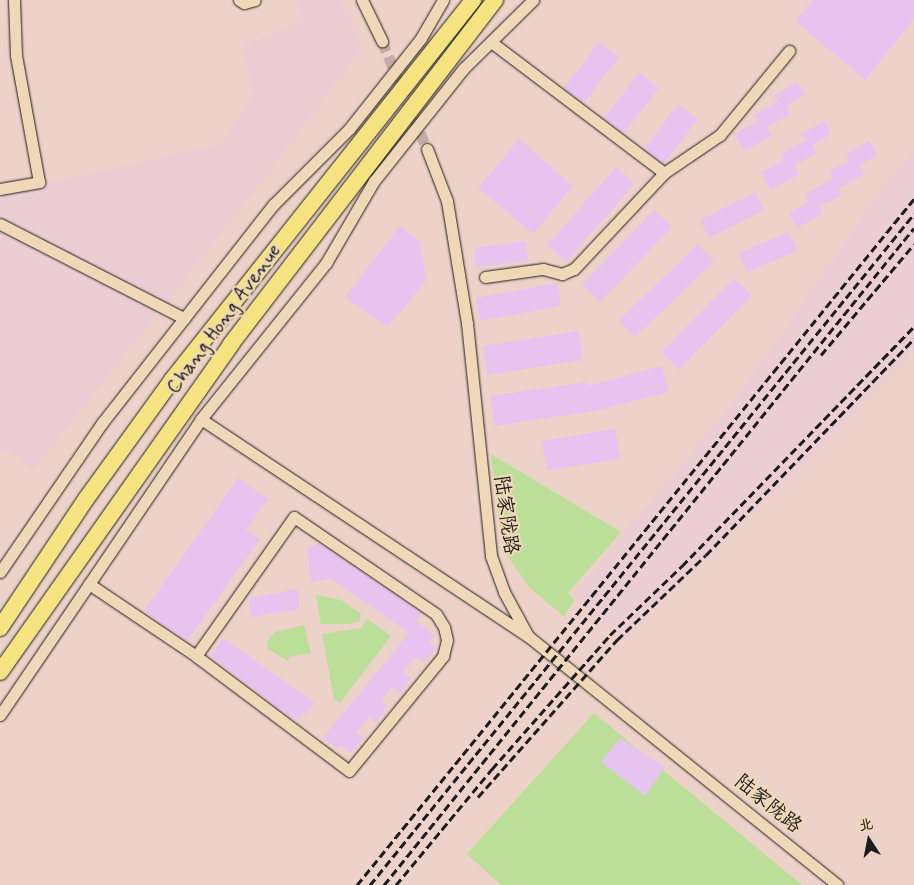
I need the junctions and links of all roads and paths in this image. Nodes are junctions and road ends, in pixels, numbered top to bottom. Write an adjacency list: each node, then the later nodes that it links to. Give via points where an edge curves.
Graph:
1 (14, 0): 14 (street, via 16,55 39,182)
2 (239, 0): 3 (street, via 244,3)
3 (255, 0)
4 (362, 0): 9 (street)
5 (443, 0): 17 (street, via 421,38 349,128 274,204)
6 (473, 0): 21 (highway, Chang Hong Avenue, via 172,380 86,499)
7 (495, 0): 24 (highway, Chang Hong Avenue, via 230,344)
8 (533, 0): 10 (street)
9 (382, 41)
10 (491, 42): 13 (street); 18 (street, via 464,68 374,181 326,263)
11 (789, 51): 13 (street, via 720,135)
12 (427, 149): 22 (street, 陆家陇路, via 447,201 467,323 491,556 504,592)
13 (664, 173): 16 (street, via 574,269 562,274 543,269)
14 (0, 189)
15 (0, 224): 17 (street)
16 (485, 277)
17 (184, 318): 19 (street, via 102,423)
18 (201, 419): 20 (street); 22 (street)
19 (0, 572)
20 (89, 584): 23 (street); 25 (street)
21 (0, 628)
22 (529, 637): 26 (street, 陆家陇路)
23 (196, 656): 23 (street, via 349,771 443,656 447,640 444,626 436,614 294,517)
24 (0, 672)
25 (0, 715)
26 (838, 885)

